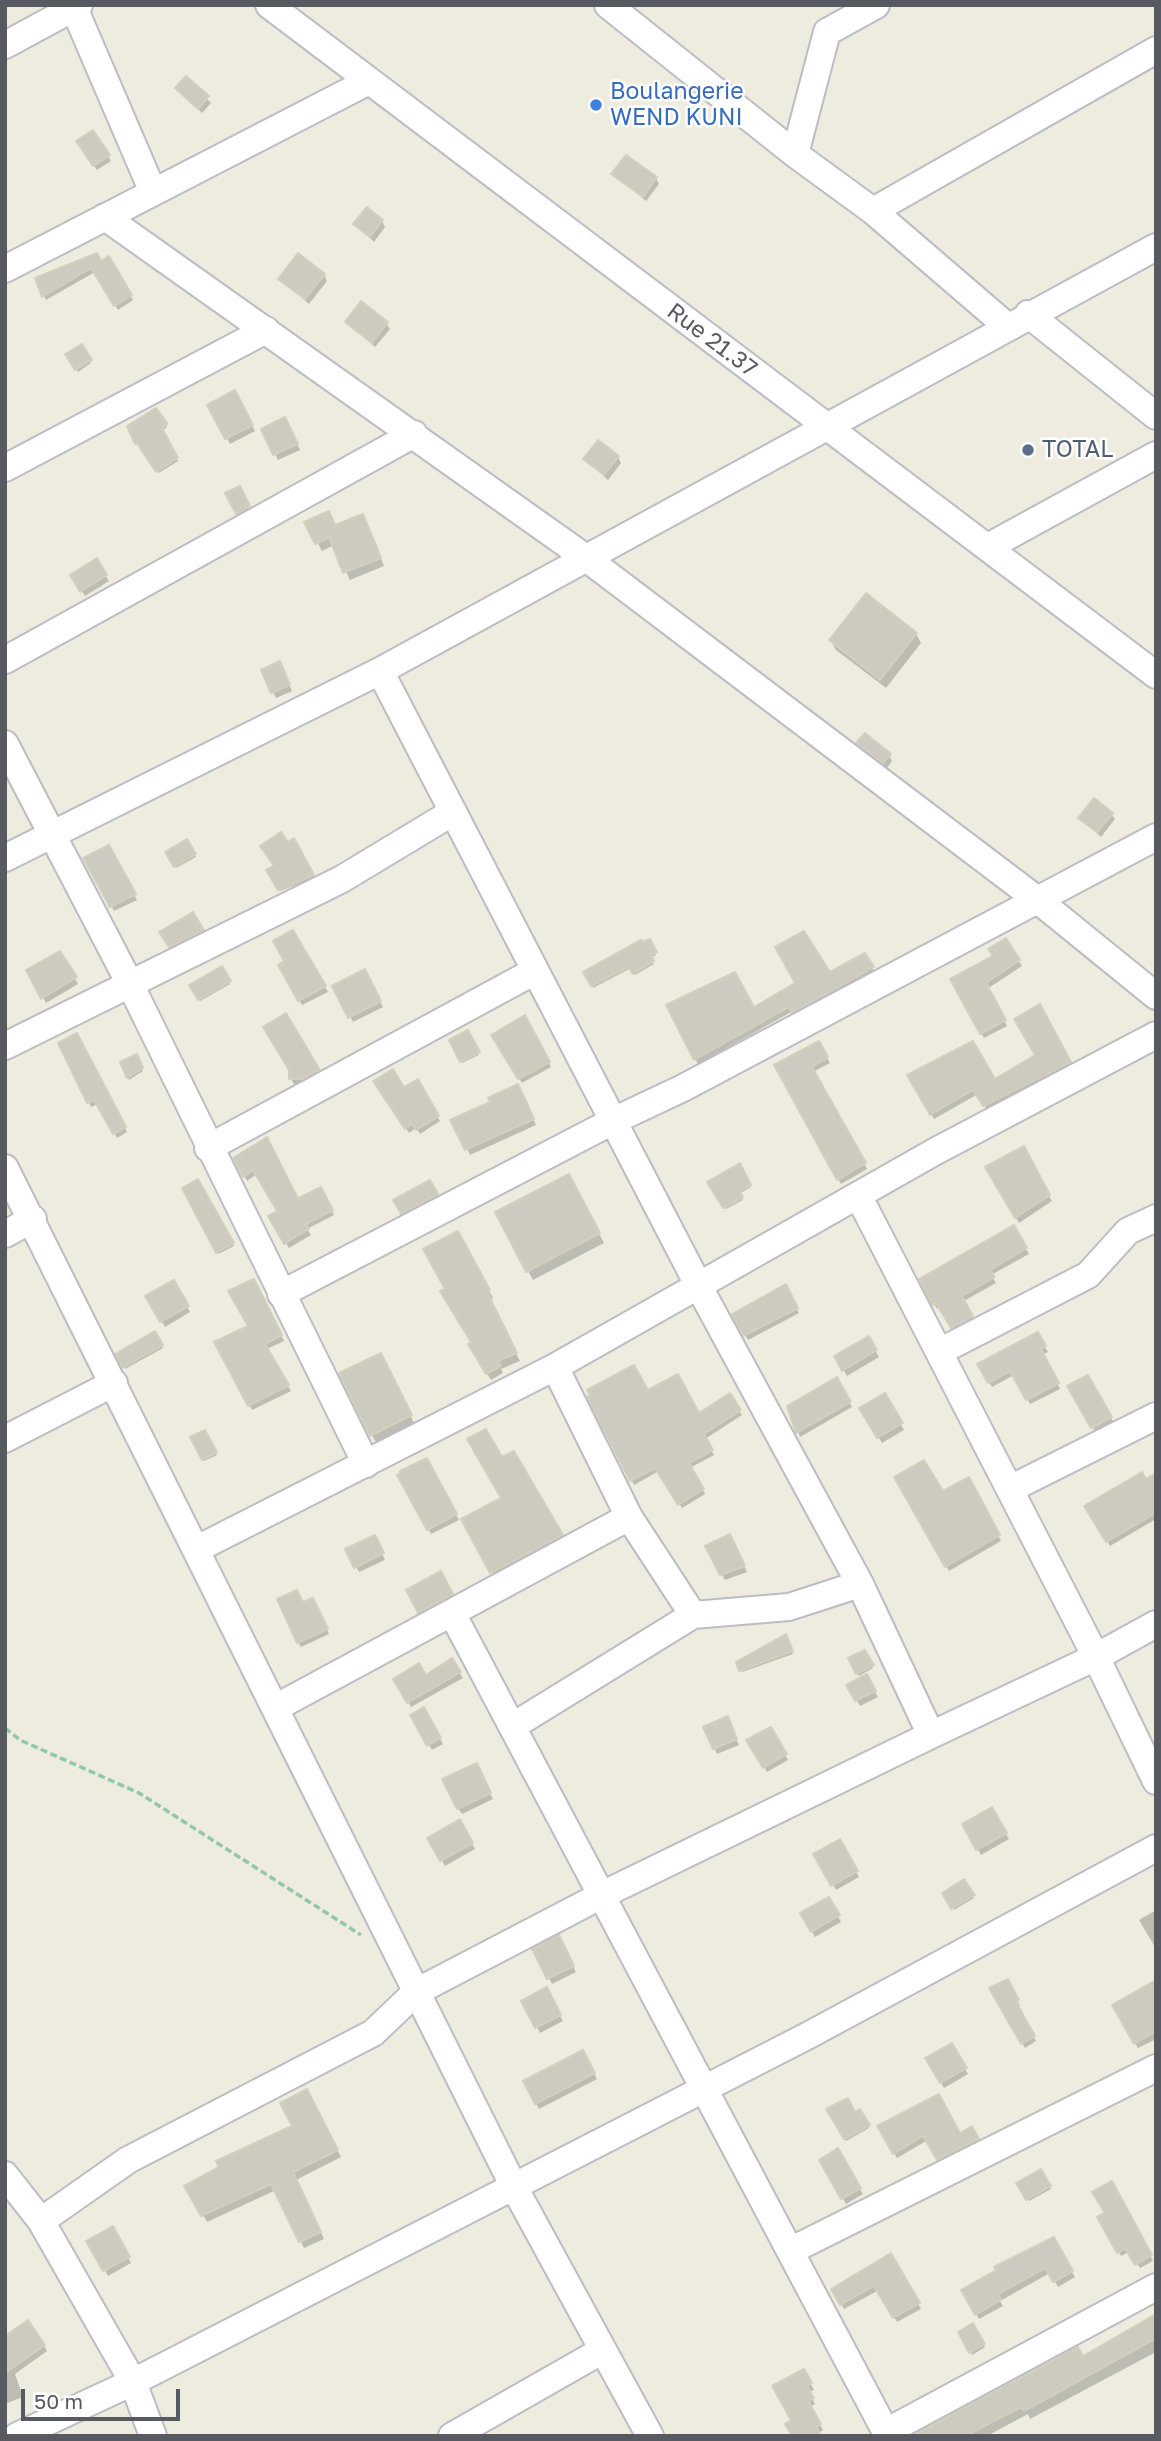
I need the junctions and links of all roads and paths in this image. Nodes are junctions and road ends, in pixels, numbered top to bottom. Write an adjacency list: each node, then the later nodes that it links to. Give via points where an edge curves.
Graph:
1 (269, 5): 7 (street, Rue 21.37)
2 (608, 5): 8 (street)
3 (876, 5): 8 (street, via 827,32)
4 (77, 7): 5 (street); 9 (street)
5 (5, 45)
6 (1156, 50): 10 (street)
7 (369, 81): 9 (street); 17 (street, Rue 21.37)
8 (795, 154): 10 (street)
9 (153, 192): 11 (street)
10 (873, 211): 14 (street)
11 (105, 217): 13 (street); 15 (street)
12 (1156, 247): 14 (street)
13 (5, 269)
14 (1018, 320): 16 (street); 17 (street)
15 (266, 330): 18 (street); 20 (street)
16 (1156, 416)
17 (827, 429): 21 (street, Rue 21.37); 22 (street)
18 (414, 434): 22 (street); 23 (street)
19 (1156, 455): 21 (street)
20 (5, 468)
21 (988, 547): 25 (street, Rue 21.37)
22 (586, 558): 24 (street); 31 (street)
23 (5, 660)
24 (380, 671): 27 (street); 28 (street)
25 (1156, 675)
26 (5, 744): 28 (street)
27 (453, 812): 32 (street); 33 (street, via 342,879)
28 (54, 833): 30 (street); 33 (street)
29 (1156, 837): 31 (street)
30 (5, 858)
31 (1039, 901): 34 (street); 37 (street)
32 (535, 971): 37 (street); 38 (street)
33 (131, 986): 36 (street); 38 (street)
34 (1156, 996)
35 (1156, 1035): 40 (street)
36 (5, 1046)
37 (613, 1121): 44 (street); 45 (street)
38 (208, 1148): 45 (street)
39 (5, 1168): 41 (street)
40 (858, 1195): 44 (street); 46 (street)
41 (33, 1219): 43 (street); 48 (street)
42 (1156, 1219): 46 (street, via 1128,1231 1088,1275)
43 (5, 1234)
44 (699, 1284): 47 (street); 55 (street)
45 (281, 1294): 51 (street)
46 (939, 1352): 52 (street)
47 (555, 1367): 51 (street); 53 (street)
48 (114, 1383): 50 (street); 54 (street)
49 (1156, 1416): 52 (street)
50 (5, 1439)
51 (366, 1464): 54 (street)
52 (1010, 1489): 59 (street)
53 (629, 1517): 56 (street); 57 (street)
54 (197, 1549): 60 (street)
55 (860, 1584): 57 (street, via 789,1607); 63 (street)
56 (453, 1615): 60 (street); 61 (street)
57 (692, 1615): 61 (street)
58 (1156, 1624): 59 (street)
59 (1096, 1657): 63 (street); 64 (street)
60 (275, 1708): 68 (street)
61 (513, 1726): 66 (street)
62 (5, 1728): 67 (path, via 20,1740 139,1793)
63 (931, 1735): 66 (street)
64 (1156, 1780)
65 (1156, 1848): 70 (street)
66 (602, 1895): 68 (street); 70 (street)
67 (367, 1939)
68 (416, 1992): 72 (street); 73 (street, via 373,2033 128,2160)
69 (1156, 2068): 74 (street)
70 (704, 2090): 72 (street); 74 (street)
71 (5, 2175): 73 (street)
72 (514, 2187): 76 (street); 77 (street)
73 (41, 2221): 77 (street)
74 (790, 2251): 78 (street)
75 (1156, 2287): 78 (street)
76 (603, 2350): 81 (street); 82 (street)
77 (134, 2382): 79 (street); 80 (street)
78 (887, 2434)
79 (17, 2436)
80 (153, 2436)
81 (452, 2436)
82 (650, 2436)

